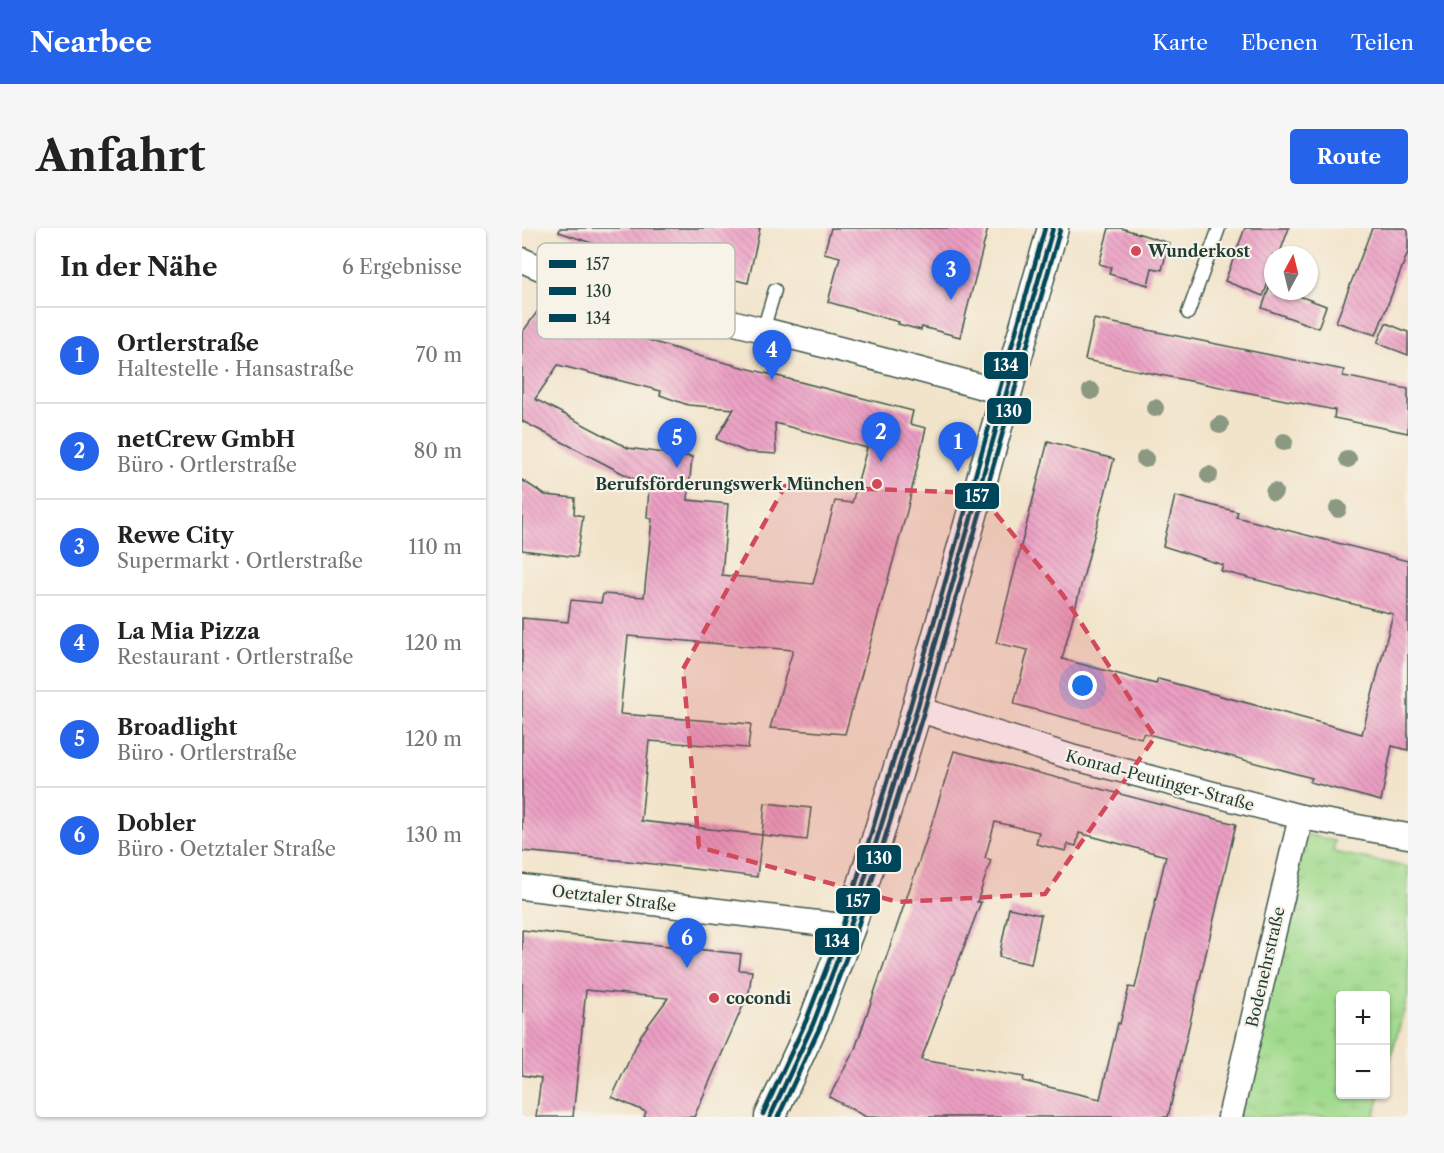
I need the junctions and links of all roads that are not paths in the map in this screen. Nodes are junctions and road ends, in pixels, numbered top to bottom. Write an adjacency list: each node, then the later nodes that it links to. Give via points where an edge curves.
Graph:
1 (1053, 228): 9 (street)
2 (1219, 228): 6 (lane)
3 (522, 261): 4 (street)
4 (537, 266)
5 (775, 290): 8 (lane)
6 (1188, 313)
7 (735, 323): 8 (street)
8 (763, 330): 9 (street)
9 (1007, 394): 10 (street)
10 (916, 709): 11 (street, Konrad-Peutinger-Straße, via 1071,757); 14 (street)
11 (1301, 817): 12 (street, Konrad-Peutinger-Straße); 16 (street, Bodenehrstraße)
12 (1408, 836)
13 (522, 887): 14 (street, Oetztaler Straße)
14 (850, 927): 15 (street, via 813,1024)
15 (770, 1117)
16 (1230, 1117)

